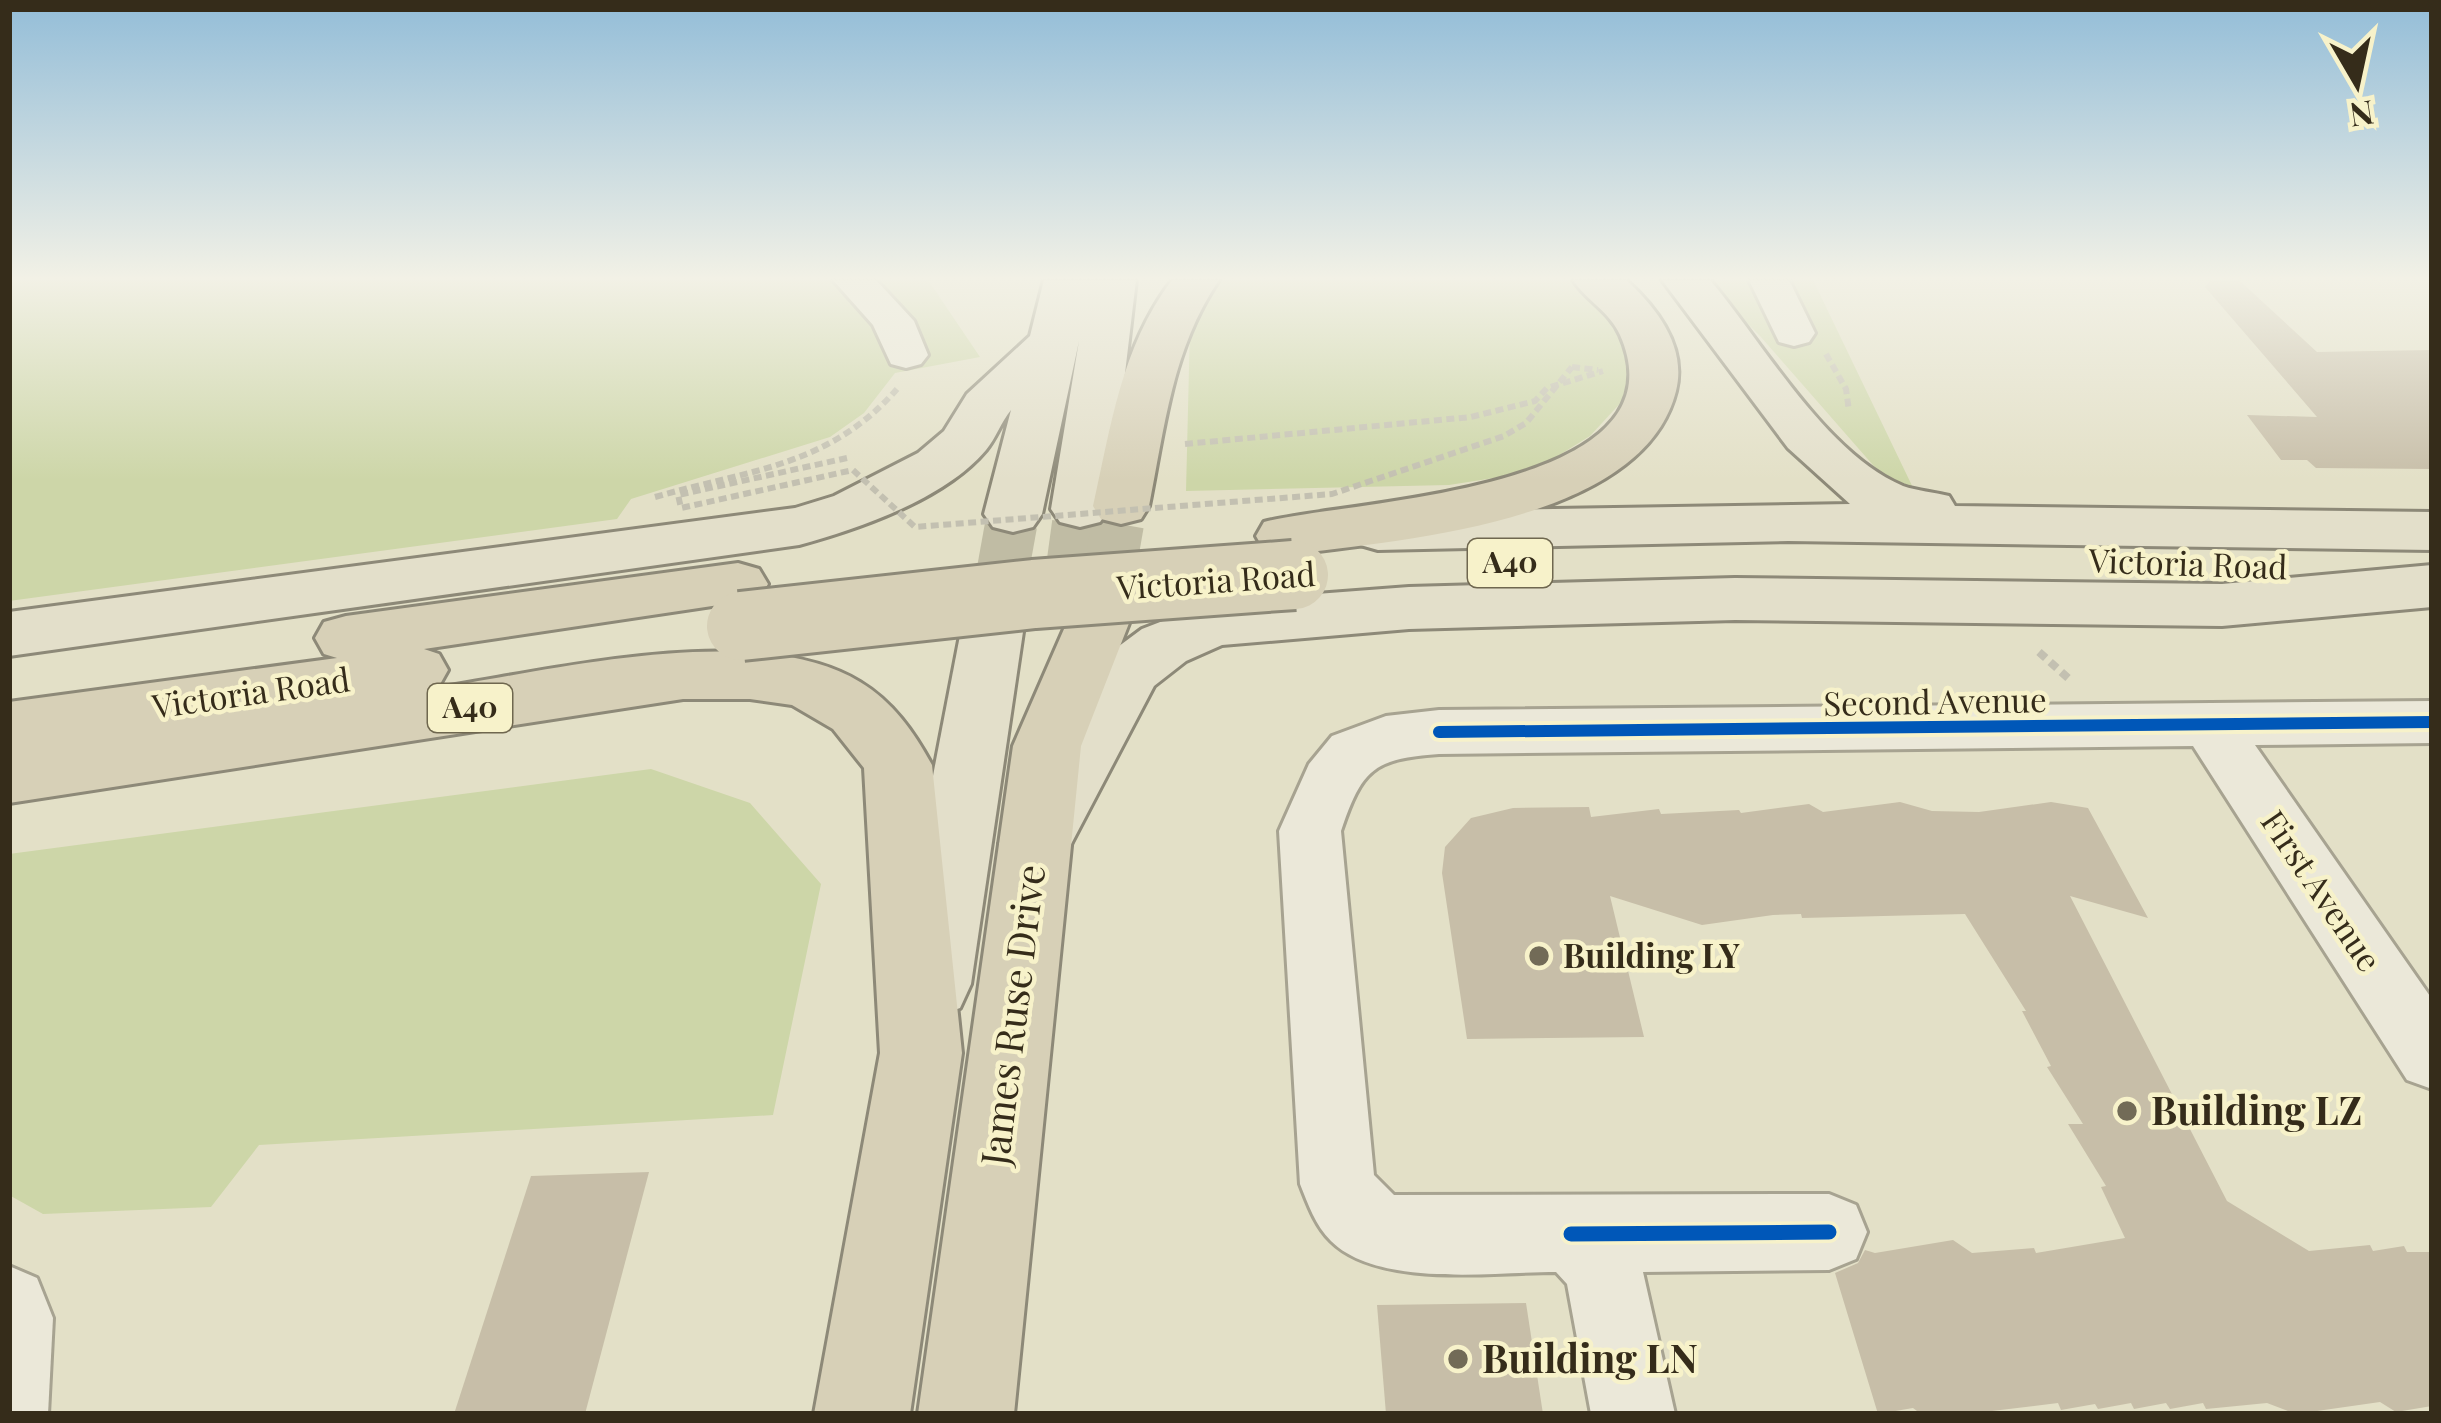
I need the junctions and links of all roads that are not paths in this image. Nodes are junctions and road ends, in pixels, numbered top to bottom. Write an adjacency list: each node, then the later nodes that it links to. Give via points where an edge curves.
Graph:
1 (903, 346): 9 (street)
2 (1048, 346): 22 (main road, via 937,465 854,509 800,526)
3 (1053, 346): 11 (main road)
4 (1109, 346): 10 (main road)
5 (1156, 346): 10 (highway)
6 (1654, 346): 15 (highway, A40, via 1654,393 1632,439 1584,469 1530,492 1405,518)
7 (1733, 346): 12 (main road, via 1784,480)
8 (1734, 346): 13 (main road, via 1866,490 1893,503)
9 (906, 355)
10 (1101, 507)
11 (1013, 514)
12 (1788, 522): 13 (main road, Victoria Road); 15 (main road, Victoria Road); 16 (main road, via 1768,544)
13 (2003, 522): 14 (main road, Victoria Road)
14 (2432, 531)
15 (1289, 556): 16 (main road, Victoria Road / A40); 19 (highway, Victoria Road / A40, bridge, via 1034,594)
16 (1726, 557): 17 (main road, Victoria Road)
17 (2432, 572)
18 (2432, 586): 29 (main road, via 2222,605 1735,599 1408,608 1212,624 1130,671)
19 (740, 605): 23 (highway, Victoria Road / A40); 26 (highway, Victoria Road / A40)
20 (1084, 615): 27 (main road, James Ruse Drive)
21 (993, 625): 30 (main road)
22 (9, 634)
23 (9, 684)
24 (2432, 722): 25 (street, Second Avenue)
25 (2210, 725): 31 (street, First Avenue); 33 (street, Second Avenue, via 1439,732 1378,735 1347,755 1310,831 1337,1184 1350,1210 1392,1234)
26 (9, 727)
27 (1047, 746): 29 (highway, James Ruse Drive)
28 (9, 776): 30 (highway, A40, via 682,676 750,674 811,685 856,707 898,764)
29 (1033, 848): 37 (highway, James Ruse Drive)
30 (921, 1053): 36 (highway, A40)
31 (2432, 1058)
32 (1829, 1232): 33 (street, Second Avenue)
33 (1571, 1234): 38 (street, via 1605,1275)
34 (11, 1312): 35 (street)
35 (9, 1407)
36 (862, 1414)
37 (966, 1414)
38 (1633, 1414)

